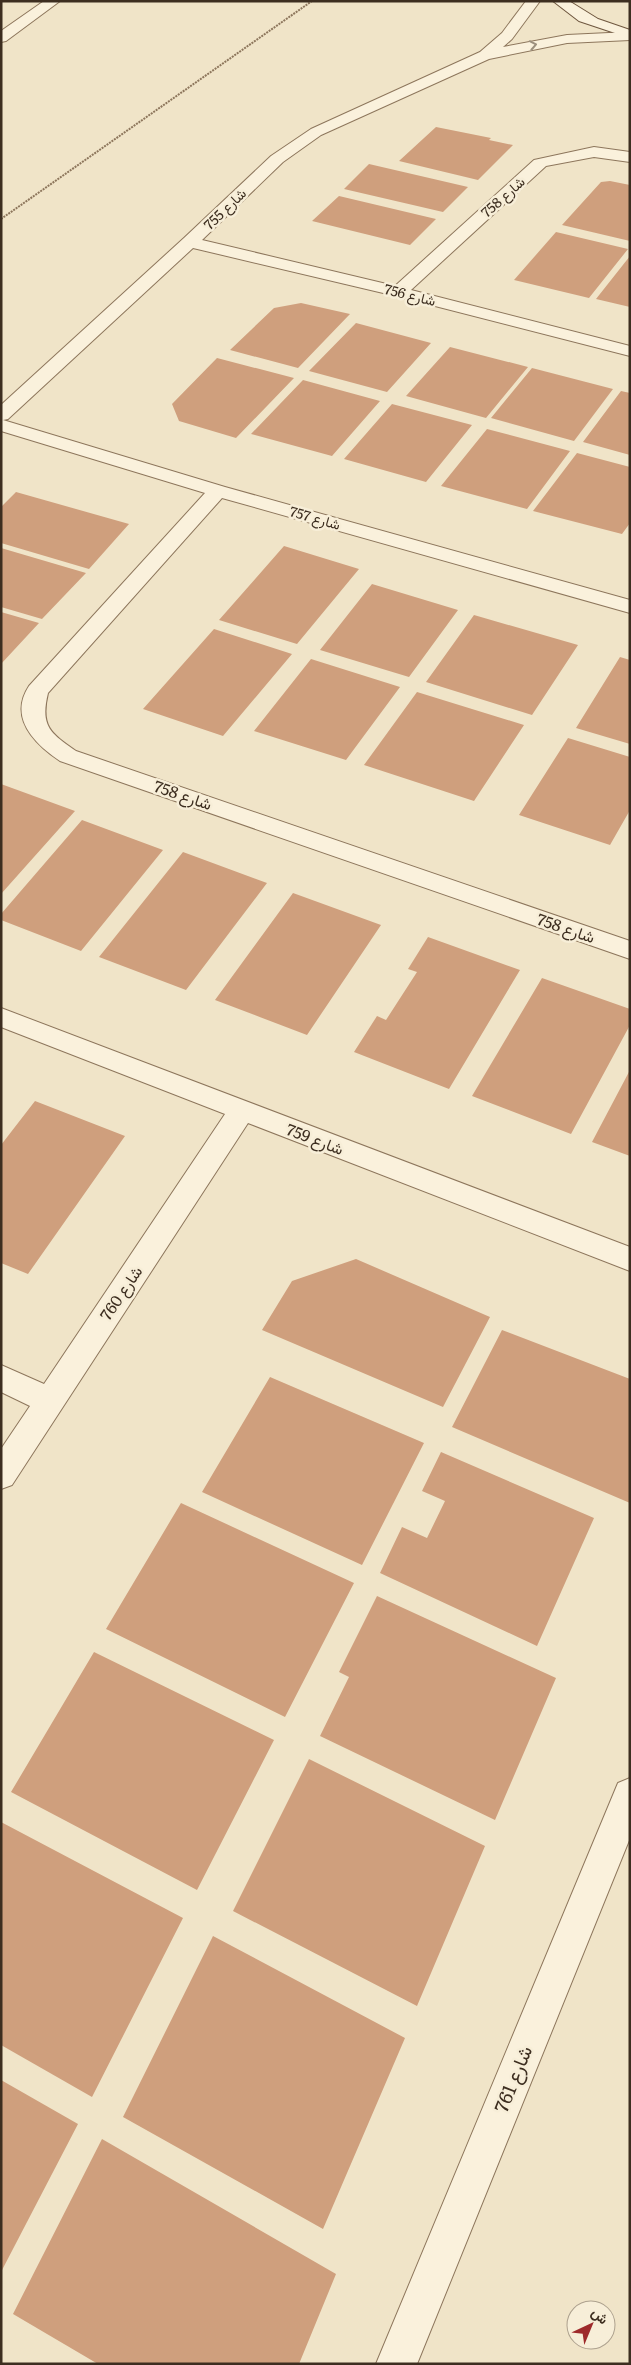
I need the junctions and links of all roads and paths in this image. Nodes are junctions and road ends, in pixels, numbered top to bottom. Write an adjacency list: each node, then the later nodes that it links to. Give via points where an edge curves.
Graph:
1 (53, 1): 6 (street)
2 (312, 1): 9 (path)
3 (533, 1): 7 (street, شارع 755, via 507,36)
4 (560, 1): 5 (street, via 571,12 600,26)
5 (630, 35): 7 (street, شارع 755, one-way to 5, via 568,39)
6 (1, 38)
7 (485, 56): 10 (street, شارع 755, via 316,132 277,159)
8 (630, 157): 11 (street, شارع 758, via 594,152 540,164)
9 (1, 219)
10 (190, 242): 11 (street, شارع 756); 13 (street, شارع 755)
11 (399, 292): 12 (street, شارع 756)
12 (630, 351)
13 (1, 414)
14 (1, 425): 15 (street, شارع 757)
15 (218, 491): 16 (street, شارع 757); 17 (street, شارع 758, via 37,691 32,708 33,723 45,741 68,756)
16 (630, 607)
17 (630, 950)
18 (1, 1017): 19 (street, شارع 759)
19 (242, 1111): 20 (street, شارع 759); 22 (street, شارع 760)
20 (630, 1259)
21 (1, 1378): 22 (street)
22 (49, 1401): 23 (street, شارع 760)
23 (1, 1475)
24 (630, 1795): 25 (street, شارع 761)
25 (396, 2364)

